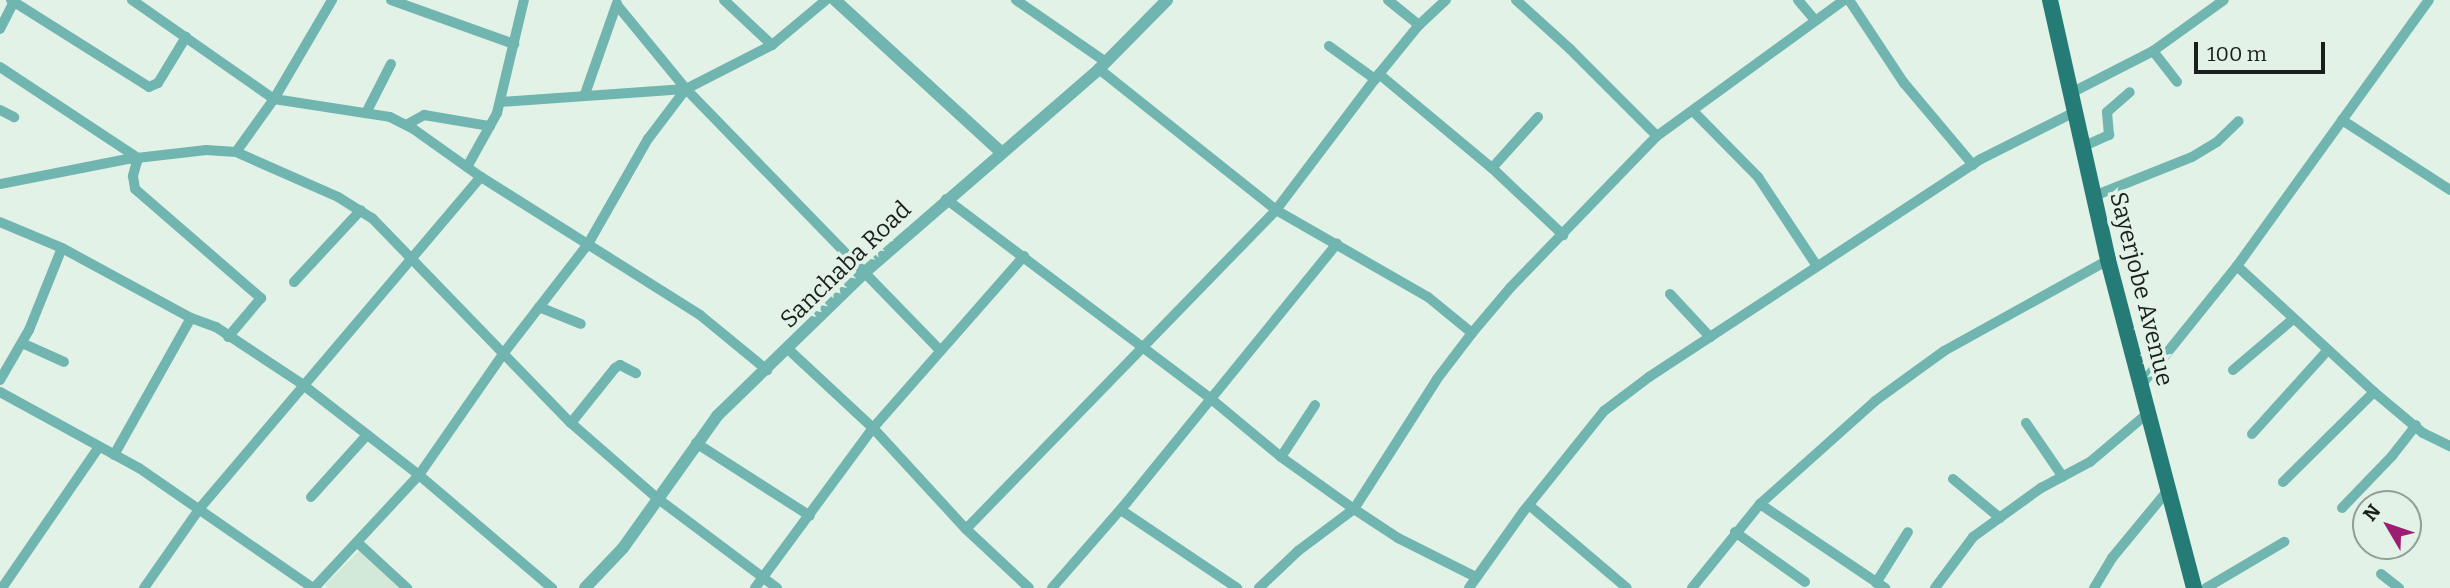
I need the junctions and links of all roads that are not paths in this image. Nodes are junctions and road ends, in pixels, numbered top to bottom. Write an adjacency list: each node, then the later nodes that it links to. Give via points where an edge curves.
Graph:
1 (132, 0): 23 (street)
2 (332, 0): 37 (street)
3 (391, 0): 24 (street)
4 (524, 0): 24 (street)
5 (724, 0): 25 (street)
6 (827, 0): 25 (street)
7 (835, 0): 52 (street)
8 (1167, 0): 29 (street, Sanchaba Road)
9 (1388, 0): 21 (street)
10 (1446, 0): 21 (street)
11 (1516, 0): 49 (street)
12 (1798, 0): 20 (street)
13 (1846, 0): 20 (street); 54 (street, via 1903,83)
14 (2050, 0): 36 (main road, Sayerjobe Avenue)
15 (2224, 0): 27 (street)
16 (2429, 0): 45 (street)
17 (13, 1): 22 (street); 23 (street, via 149,87 158,82)
18 (1021, 1): 29 (street)
19 (617, 2): 33 (street); 35 (street)
20 (1814, 19): 40 (street)
21 (1419, 25): 31 (street)
22 (0, 29)
23 (186, 37): 37 (street)
24 (514, 44): 38 (street)
25 (772, 45): 33 (street)
26 (1329, 46): 31 (street)
27 (2153, 51): 32 (street); 36 (street)
28 (391, 64): 41 (street)
29 (1103, 65): 52 (street, Sanchaba Road); 63 (street)
30 (0, 67): 53 (street)
31 (1376, 77): 56 (street); 63 (street)
32 (2177, 82)
33 (687, 89): 35 (street); 66 (street, via 648,139); 74 (street)
34 (2130, 92): 50 (street, via 2107,112 2109,135)
35 (585, 94): 38 (street)
36 (2069, 94): 42 (main road, Sayerjobe Avenue)
37 (274, 99): 41 (street); 51 (street)
38 (500, 102): 48 (street)
39 (0, 110): 43 (street)
40 (1693, 111): 49 (street); 72 (street, via 1758,177)
41 (366, 113): 47 (street)
42 (2073, 113): 50 (main road, Sayerjobe Avenue); 54 (street)
43 (14, 117)
44 (1538, 117): 56 (street)
45 (2342, 120): 59 (street); 73 (street)
46 (2239, 121): 60 (street, via 2192,157)
47 (406, 125): 48 (street, via 424,115); 55 (street)
48 (490, 126): 55 (street)
49 (1657, 136): 65 (street)
50 (2082, 148): 60 (main road, Sayerjobe Avenue)
51 (236, 152): 53 (street, via 206,150); 62 (street)
52 (1001, 152): 61 (street, Sanchaba Road)
53 (138, 158): 58 (street); 82 (street, via 135,189 261,298)
54 (1973, 165): 72 (street)
55 (467, 167): 57 (street)
56 (1492, 168): 65 (street)
57 (481, 177): 66 (street); 70 (street)
58 (0, 184)
59 (2450, 190)
60 (2094, 196): 71 (main road, Sayerjobe Avenue)
61 (946, 199): 69 (street); 74 (street, Sanchaba Road)
62 (361, 210): 70 (street); 75 (street)
63 (1276, 210): 67 (street); 85 (street)
64 (0, 222): 68 (street)
65 (1563, 236): 81 (street)
66 (589, 244): 77 (street); 91 (street, via 700,315)
67 (1338, 244): 81 (street, via 1428,298); 99 (street)
68 (62, 248): 78 (street); 84 (street)
69 (1024, 256): 85 (street); 87 (street)
70 (413, 259): 89 (street); 95 (street)
71 (2108, 260): 96 (main road, Sayerjobe Avenue); 120 (street, via 1944,351 1857,416)
72 (1817, 266): 83 (street)
73 (2237, 266): 79 (street); 96 (street)
74 (865, 272): 86 (street, Sanchaba Road); 87 (street)
75 (294, 282)
76 (1670, 294): 83 (street)
77 (539, 307): 80 (street); 89 (street)
78 (191, 318): 82 (street); 111 (street)
79 (2292, 320): 88 (street); 92 (street)
80 (581, 324)
81 (1472, 333): 124 (street)
82 (228, 337): 95 (street)
83 (1710, 337): 121 (street, via 1604,411)
84 (22, 343): 90 (street); 94 (street)
85 (1143, 347): 99 (street); 128 (street)
86 (788, 349): 91 (street, Sanchaba Road); 105 (street)
87 (940, 350): 105 (street)
88 (2327, 351): 98 (street); 106 (street)
89 (503, 354): 102 (street); 113 (street)
90 (64, 362)
91 (767, 370): 108 (street, Sanchaba Road, via 717,416)
92 (2233, 370)
93 (636, 373): 102 (street, via 620,365 615,368)
94 (0, 380)
95 (302, 384): 107 (street); 122 (street)
96 (2142, 384): 101 (main road, Sayerjobe Avenue)
97 (0, 392): 110 (street)
98 (2374, 392): 104 (street); 116 (street)
99 (1210, 398): 112 (street); 125 (street)
100 (1315, 405): 112 (street)
101 (2148, 413): 114 (street, via 2090,462); 117 (main road, Sayerjobe Avenue)
102 (571, 423): 119 (street)
103 (2026, 423): 114 (street)
104 (2416, 425): 109 (street); 123 (street)
105 (873, 428): 126 (street); 128 (street)
106 (2252, 434)
107 (367, 435): 113 (street); 118 (street)
108 (696, 443): 119 (street, Sanchaba Road); 126 (street)
109 (2450, 446)
110 (99, 447): 111 (street); 138 (street)
111 (114, 455): 122 (street)
112 (1280, 457): 124 (street)
113 (419, 475): 132 (street); 142 (street)
114 (2063, 477): 127 (street)
115 (1953, 479): 127 (street)
116 (2283, 482)
117 (2168, 490): 154 (street, via 2112,558); 155 (main road, Sayerjobe Avenue)
118 (311, 497)
119 (657, 498): 134 (street); 143 (street, Sanchaba Road, via 607,568)
120 (1760, 504): 129 (street); 137 (street)
121 (1530, 505): 135 (street); 151 (street)
122 (200, 508): 139 (street); 140 (street)
123 (2342, 508)
124 (1354, 509): 135 (street, via 1398,538); 149 (street, via 1298,551)
125 (1121, 510): 147 (street); 148 (street)
126 (810, 516): 134 (street)
127 (2000, 518): 153 (street, via 1973,537)
128 (966, 529): 146 (street)
129 (1735, 532): 136 (street); 152 (street)
130 (1908, 532): 137 (street)
131 (2284, 542): 156 (street)
132 (358, 543): 140 (street); 141 (street)
133 (2381, 574): 157 (street)
134 (762, 577): 144 (street); 145 (street)
135 (1476, 577): 150 (street)
136 (1805, 582)
137 (1880, 586)
138 (2, 588)
139 (144, 588)
140 (314, 588)
141 (407, 588)
142 (552, 588)
143 (585, 588)
144 (755, 588)
145 (777, 588)
146 (1029, 588)
147 (1052, 588)
148 (1237, 588)
149 (1259, 588)
150 (1469, 588)
151 (1626, 588)
152 (1692, 588)
153 (1935, 588)
154 (2094, 588)
155 (2194, 588)
156 (2206, 588)
157 (2399, 588)

